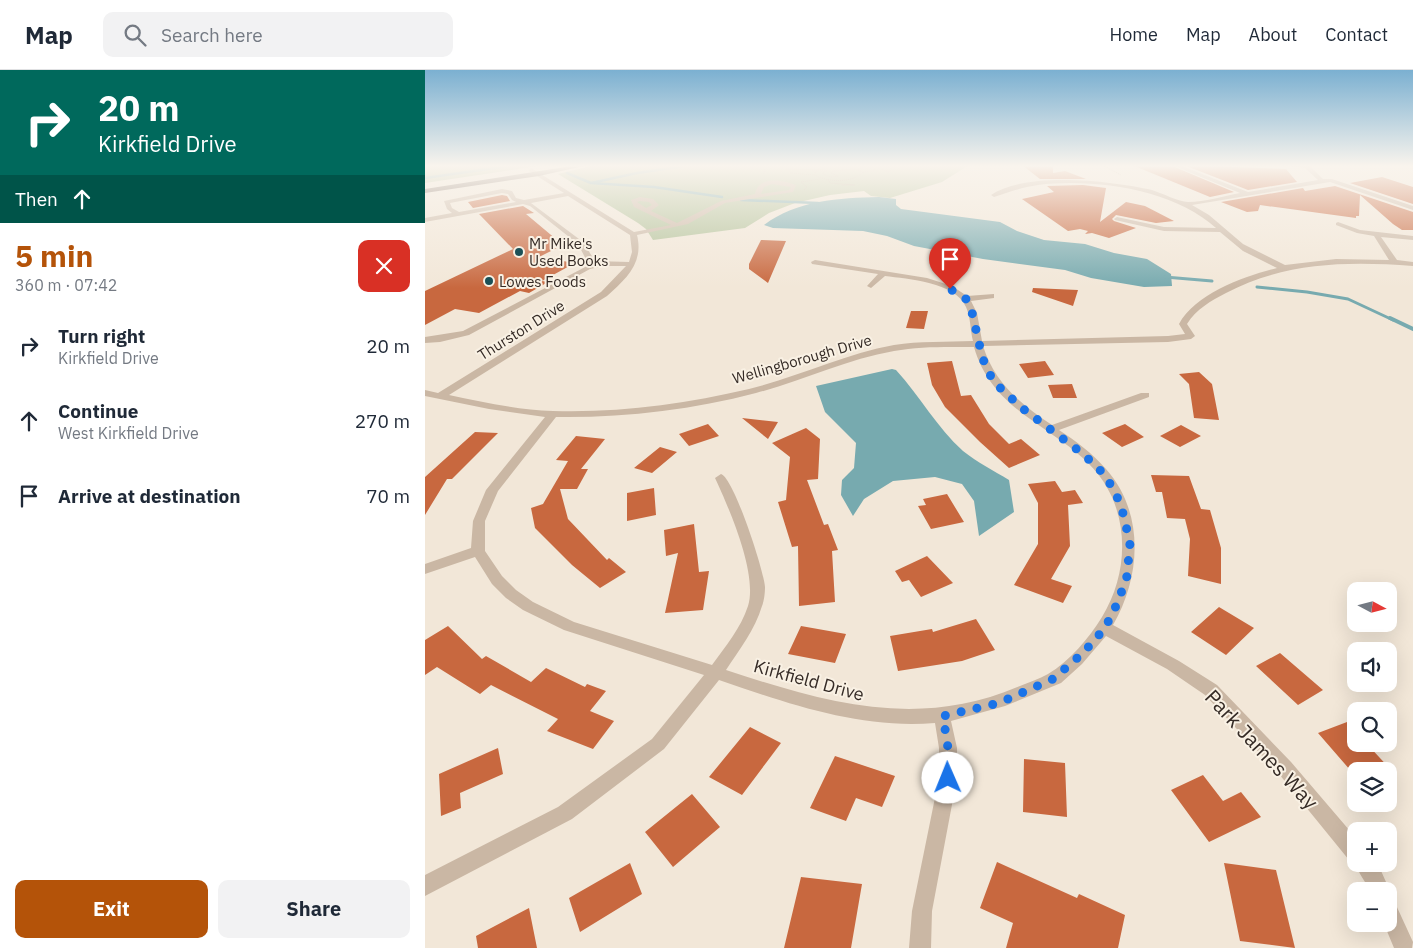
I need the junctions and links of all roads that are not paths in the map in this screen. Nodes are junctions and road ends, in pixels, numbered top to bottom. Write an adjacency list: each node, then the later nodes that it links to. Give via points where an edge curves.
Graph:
1 (448, 206): 8 (street)
2 (503, 206): 8 (street)
3 (533, 206): 21 (street, via 581,243 592,263)
4 (589, 206): 14 (street)
5 (713, 206): 12 (street)
6 (1190, 206): 13 (street)
7 (645, 211): 12 (street)
8 (458, 214): 10 (street)
9 (1117, 219): 13 (street, via 1165,230)
10 (425, 220)
11 (1338, 224): 15 (street)
12 (676, 225): 14 (street)
13 (1221, 230): 22 (street, via 1245,249)
14 (633, 234): 19 (street, via 637,248)
15 (1376, 234): 16 (street); 18 (street)
16 (1413, 238)
17 (815, 262): 23 (street)
18 (1394, 262): 20 (street); 22 (street, via 1337,261)
19 (633, 264): 21 (street); 31 (street, Thurston Drive, via 605,294)
20 (1413, 264)
21 (601, 265): 27 (street, via 588,267 466,333)
22 (1282, 267): 28 (street, Wellingborough Drive, via 1239,281 1194,307 1183,324 1191,336)
23 (883, 273): 24 (street); 26 (street, via 941,284)
24 (871, 286)
25 (991, 296): 26 (street)
26 (966, 299): 28 (street, Kirkfield Drive)
27 (425, 340)
28 (979, 344): 32 (street, Wellingborough Drive, via 895,348 705,402 621,412); 33 (street, Kirkfield Drive, via 987,370 996,384)
29 (425, 393): 31 (street, Wellingborough Drive)
30 (1145, 395): 33 (street)
31 (440, 396): 32 (street, Wellingborough Drive)
32 (553, 414): 35 (street, via 492,490 479,521)
33 (1051, 430): 37 (street, Kirkfield Drive, via 1100,470 1111,485 1127,522 1130,543 1127,576)
34 (721, 478): 38 (street, via 736,510 758,588 755,606 745,629)
35 (478, 551): 36 (street); 38 (street, Kirkfield Drive, via 497,580 547,617)
36 (425, 569)
37 (1105, 628): 39 (street, Kirkfield Drive, via 1053,679 999,703); 40 (street, Park James Way, via 1211,690 1285,768)
38 (715, 673): 39 (street, Kirkfield Drive, via 838,710 897,716); 41 (street, via 658,744 565,813)
39 (943, 716): 44 (street, via 948,778 922,911)
40 (1347, 842)
41 (425, 886)
42 (1397, 930): 43 (street)
43 (1403, 944)
44 (919, 948)

